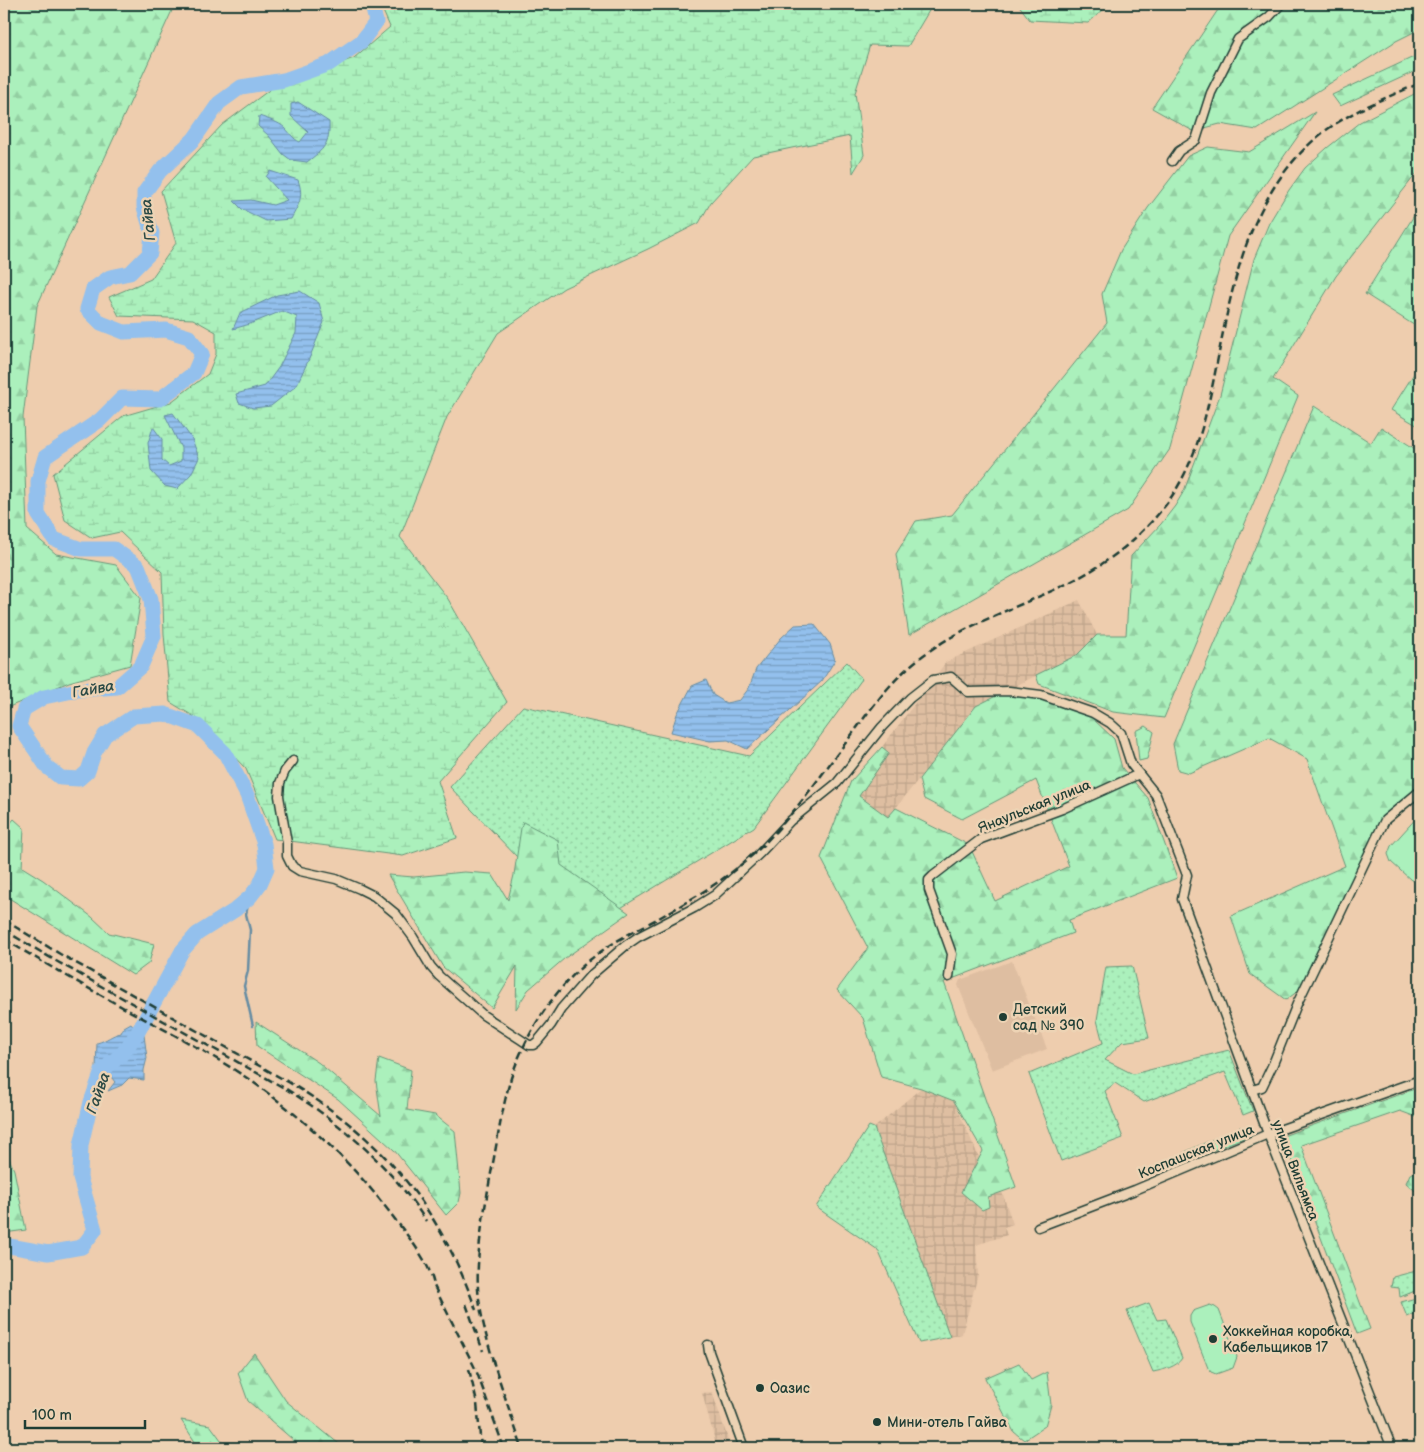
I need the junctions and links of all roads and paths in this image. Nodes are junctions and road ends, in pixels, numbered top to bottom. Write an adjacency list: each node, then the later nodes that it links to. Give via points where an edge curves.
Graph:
1 (1281, 4): 2 (street, via 1269,17 1238,39 1211,93 1196,140 1179,151)
2 (1172, 161)
3 (293, 761): 4 (street, via 280,783 279,796 287,856 292,866 300,871 336,879 384,904 396,914 439,976 483,1015 529,1045 537,1042 590,976 625,946 715,895 790,821 837,783 882,728 910,698 933,680 951,677 968,692 1009,690 1040,695 1093,713 1121,733 1131,764)
4 (1139, 774): 6 (street, Янаульская улица, via 1062,810 981,839 929,880 929,890 952,954); 8 (street, улица Вильямса, via 1156,795 1187,875 1182,899)
5 (1420, 791): 8 (street, via 1385,820 1297,1004 1266,1079 1262,1087)
6 (949, 977)
7 (1420, 1080): 9 (street, Коспашская улица)
8 (1252, 1090): 9 (street, улица Вильямса)
9 (1268, 1134): 10 (street, Коспашская улица); 13 (street, улица Вильямса)
10 (1038, 1227)
11 (708, 1345): 12 (street)
12 (744, 1448)
13 (1392, 1448)

